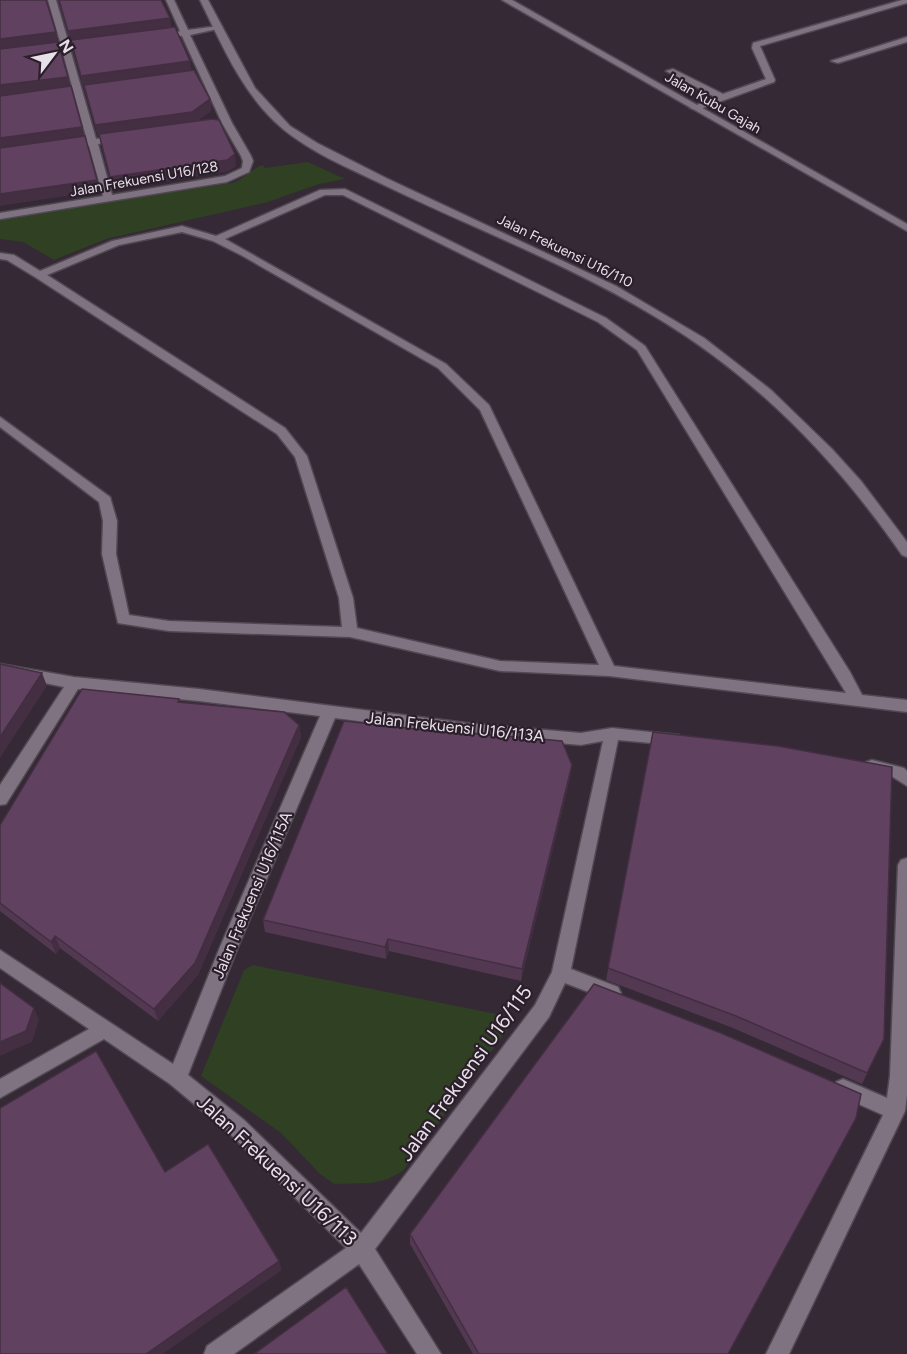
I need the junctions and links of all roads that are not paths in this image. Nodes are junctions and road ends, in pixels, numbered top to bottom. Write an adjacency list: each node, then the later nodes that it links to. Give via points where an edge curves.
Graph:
1 (52, 0): 11 (street)
2 (170, 0): 7 (street, Jalan Frekuensi U16/128)
3 (204, 0): 6 (street, Jalan Frekuensi U16/110)
4 (506, 0): 21 (street, Jalan Kubu Gajah)
5 (906, 1): 20 (street, via 756,45 771,80)
6 (218, 28): 7 (street); 34 (street, Jalan Frekuensi U16/110, via 254,94 291,130 365,172 661,316 758,384 849,473)
7 (186, 32): 8 (street); 15 (street, Jalan Frekuensi U16/128)
8 (162, 35)
9 (907, 39): 13 (street)
10 (97, 43): 11 (street)
11 (67, 46): 12 (street); 18 (street)
12 (0, 55)
13 (835, 61)
14 (670, 71): 20 (street)
15 (206, 75): 16 (street); 22 (street, Jalan Frekuensi U16/128)
16 (194, 77)
17 (90, 90): 18 (street)
18 (78, 92): 19 (street); 25 (street)
19 (67, 93)
20 (722, 97): 21 (street)
21 (694, 108): 29 (street, Jalan Kubu Gajah)
22 (227, 123): 23 (street); 27 (street, Jalan Frekuensi U16/128, via 248,161 242,174)
23 (216, 124)
24 (137, 136): 25 (street)
25 (92, 143): 26 (street); 27 (street)
26 (57, 147)
27 (109, 200): 28 (street, Jalan Frekuensi U16/128)
28 (0, 216)
29 (907, 228)
30 (217, 239): 32 (street, via 182,229 116,243); 37 (street, via 442,366 485,408); 39 (street, via 323,192 345,192 602,320 641,348)
31 (0, 256): 32 (street, via 10,257)
32 (39, 275): 35 (street, via 281,431 301,456 346,598)
33 (0, 421): 35 (street, via 105,500 110,521 109,554 123,619 169,626)
34 (907, 552)
35 (351, 632): 37 (street, via 500,666)
36 (0, 669): 38 (street, Jalan Frekuensi U16/113A)
37 (609, 671): 39 (street)
38 (74, 683): 41 (street, Jalan Frekuensi U16/113A, via 199,694); 46 (street)
39 (857, 700): 40 (street)
40 (907, 706)
41 (329, 713): 42 (street, Jalan Frekuensi U16/113A, via 581,740); 52 (street, Jalan Frekuensi U16/115A)
42 (612, 734): 43 (street, Jalan Frekuensi U16/113A); 49 (street, Jalan Frekuensi U16/115)
43 (693, 741)
44 (856, 763): 45 (street, via 898,772)
45 (907, 780)
46 (0, 800)
47 (907, 865): 55 (street, via 900,1076)
48 (0, 958): 51 (street, Jalan Frekuensi U16/113)
49 (561, 973): 50 (street); 56 (street, Jalan Frekuensi U16/115, via 542,1011)
50 (627, 998)
51 (105, 1029): 52 (street, Jalan Frekuensi U16/113); 54 (street)
52 (177, 1078): 56 (street, Jalan Frekuensi U16/113, via 237,1127)
53 (831, 1083): 55 (street)
54 (0, 1089)
55 (895, 1111): 59 (street)
56 (362, 1249): 57 (street, Jalan Frekuensi U16/115); 58 (street, Jalan Frekuensi U16/113)
57 (215, 1354)
58 (430, 1354)
59 (777, 1354)

